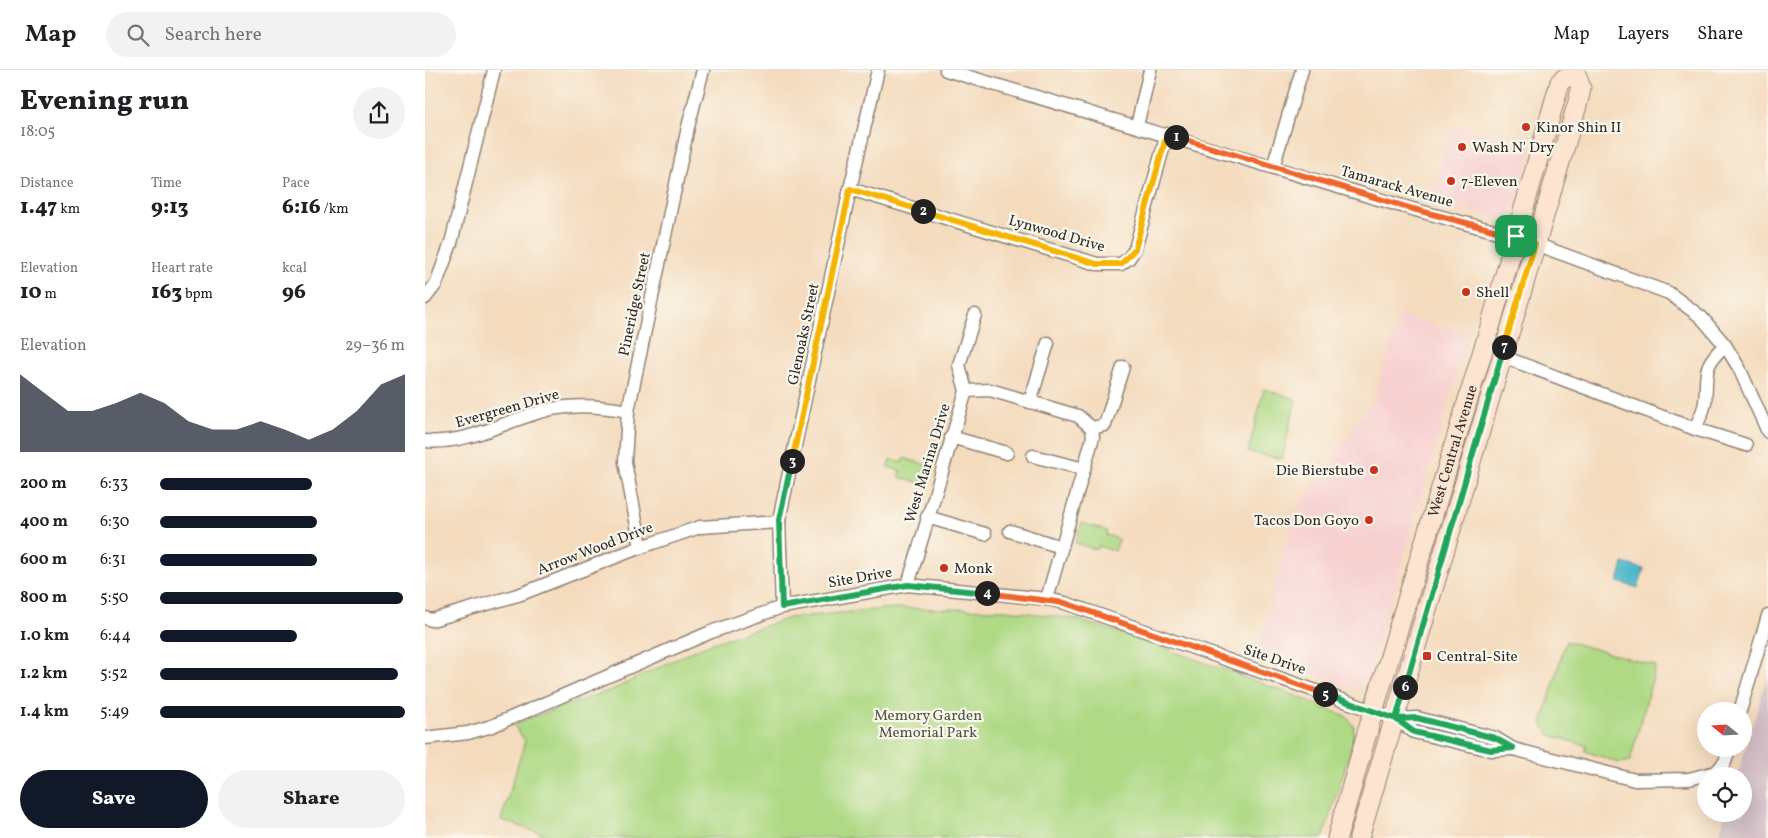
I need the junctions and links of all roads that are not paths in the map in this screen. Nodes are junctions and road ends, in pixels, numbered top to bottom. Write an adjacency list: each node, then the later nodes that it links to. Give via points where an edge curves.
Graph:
1 (494, 70): 14 (street, via 451,242 436,284)
2 (703, 70): 22 (street, Pineridge Street)
3 (878, 70): 11 (street, Glenoaks Street)
4 (946, 70): 8 (street, Tamarack Avenue)
5 (1150, 70): 8 (street)
6 (1302, 70): 10 (street)
7 (1575, 70): 12 (main road, West Central Avenue, via 1560,82); 13 (main road, West Central Avenue, via 1580,79 1579,95)
8 (1137, 126): 9 (street, Tamarack Avenue)
9 (1167, 134): 10 (street, Tamarack Avenue); 11 (street, Lynwood Drive, via 1135,249 1121,264 1097,264)
10 (1273, 167): 12 (street, Tamarack Avenue)
11 (850, 189): 33 (street, Glenoaks Street)
12 (1516, 236): 13 (street, Tamarack Avenue); 44 (main road, West Central Avenue)
13 (1535, 244): 17 (street, Tamarack Avenue, via 1669,292 1701,317); 18 (main road, West Central Avenue)
14 (425, 298)
15 (975, 314): 20 (street, via 959,365)
16 (1048, 343): 21 (street)
17 (1725, 344): 24 (street, via 1709,360 1705,405); 25 (street, Tamarack Avenue)
18 (1501, 356): 24 (street); 45 (main road, West Central Avenue)
19 (1123, 367): 23 (street, via 1105,425)
20 (966, 391): 21 (street, West Marina Drive, via 990,390); 26 (street, West Marina Drive)
21 (1030, 402): 23 (street, West Marina Drive, via 1077,416)
22 (628, 411): 27 (street, Evergreen Drive, via 591,404 551,410 450,442); 37 (street, Pineridge Street, via 625,462)
23 (1092, 428): 31 (street, via 1093,437)
24 (1695, 429): 28 (street)
25 (1768, 432)
26 (951, 437): 29 (street); 32 (street, West Marina Drive)
27 (425, 441)
28 (1746, 445)
29 (1007, 453)
30 (1033, 456): 31 (street)
31 (1084, 469): 36 (street)
32 (927, 517): 35 (street); 38 (street, West Marina Drive)
33 (779, 522): 37 (street, Arrow Wood Drive, via 700,527); 40 (street, Glenoaks Street)
34 (1010, 532): 36 (street)
35 (985, 534)
36 (1061, 546): 39 (street)
37 (641, 547): 42 (street, Arrow Wood Drive, via 521,594 432,620)
38 (908, 585): 39 (street, Site Drive); 40 (street, Site Drive)
39 (1047, 599): 44 (street, Site Drive, via 1117,620)
40 (782, 607): 46 (street, Site Drive, via 711,632 492,726)
41 (1768, 616): 43 (street)
42 (425, 618)
43 (1743, 702)
44 (1373, 712): 45 (street, Site Drive); 48 (main road, West Central Avenue)
45 (1396, 719): 47 (street, Site Drive, via 1414,732 1491,750 1513,748 1633,779 1689,779 1716,772); 49 (main road, West Central Avenue)
46 (425, 738)
47 (1726, 758)
48 (1337, 838)
49 (1359, 838)

